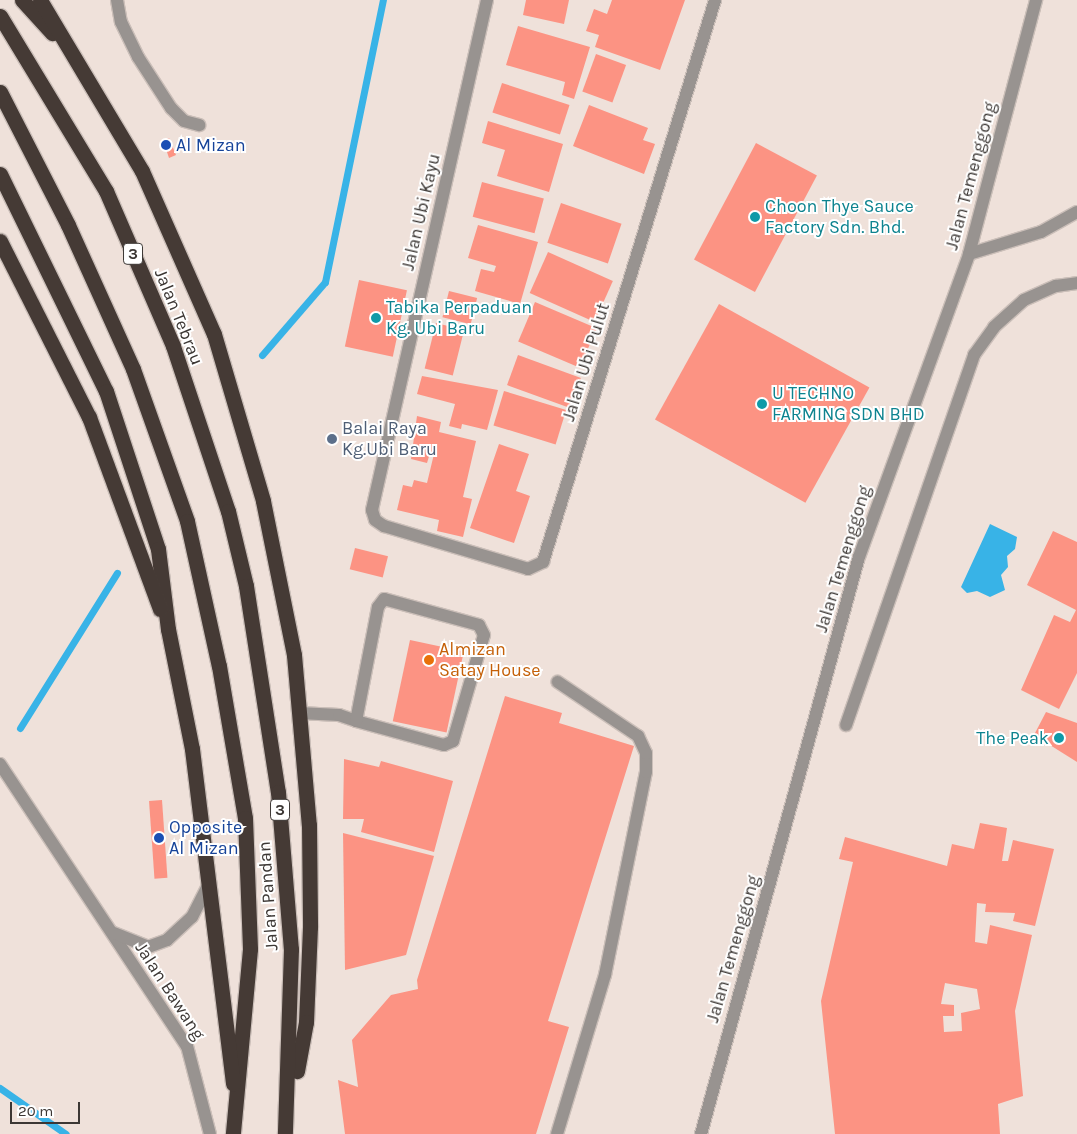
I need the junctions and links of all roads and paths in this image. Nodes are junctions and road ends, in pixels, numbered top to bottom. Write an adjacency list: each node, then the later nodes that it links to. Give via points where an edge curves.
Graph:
1 (22, 0): 8 (highway)
2 (40, 0): 8 (highway)
3 (117, 0): 10 (street, via 121,22 134,48 172,108 184,122)
4 (487, 0): 17 (street, Jalan Ubi Kayu, via 372,510)
5 (715, 0): 17 (street, Jalan Ubi Pulut, via 543,562 528,570)
6 (1036, 0): 14 (street, Jalan Temenggong)
7 (0, 16): 16 (highway, Jalan Tebrau / 3, via 106,191 173,346)
8 (79, 62): 20 (highway, via 142,171 214,334 263,500 294,654)
9 (0, 92): 27 (highway, Jalan Pandan / 3, via 68,225 133,369 187,521 218,666 244,818 250,949)
10 (198, 125)
11 (0, 174): 18 (highway, via 106,391 158,549)
12 (1077, 212): 14 (street, via 1040,232)
13 (0, 241): 18 (highway, via 88,417)
14 (969, 254): 32 (street, Jalan Temenggong, via 859,557)
15 (1077, 283): 22 (street, via 1056,286 1024,300 994,327 974,355)
16 (228, 511): 26 (highway, Jalan Pandan / 3, via 246,586 278,792 291,949)
17 (375, 520)
18 (168, 629): 24 (highway, via 192,749)
19 (558, 682): 31 (street, via 638,736 646,753 646,772 605,976)
20 (299, 713): 21 (street); 26 (highway, via 309,825 310,927 306,1022)
21 (356, 721): 21 (street, via 378,607 384,599 479,625 484,635 453,741 444,745)
22 (846, 725)
23 (0, 764): 25 (street, Jalan Bawang)
24 (208, 885): 25 (street, Jalan Bawang, via 189,921 159,944 137,945); 27 (highway)
25 (108, 928): 28 (street, Jalan Bawang, via 187,1046)
26 (289, 1114): 30 (highway, Jalan Pandan / 3)
27 (237, 1117): 29 (highway, Jalan Pandan / 3)
28 (210, 1134)
29 (233, 1134)
30 (285, 1134)
31 (557, 1134)
32 (701, 1134)

